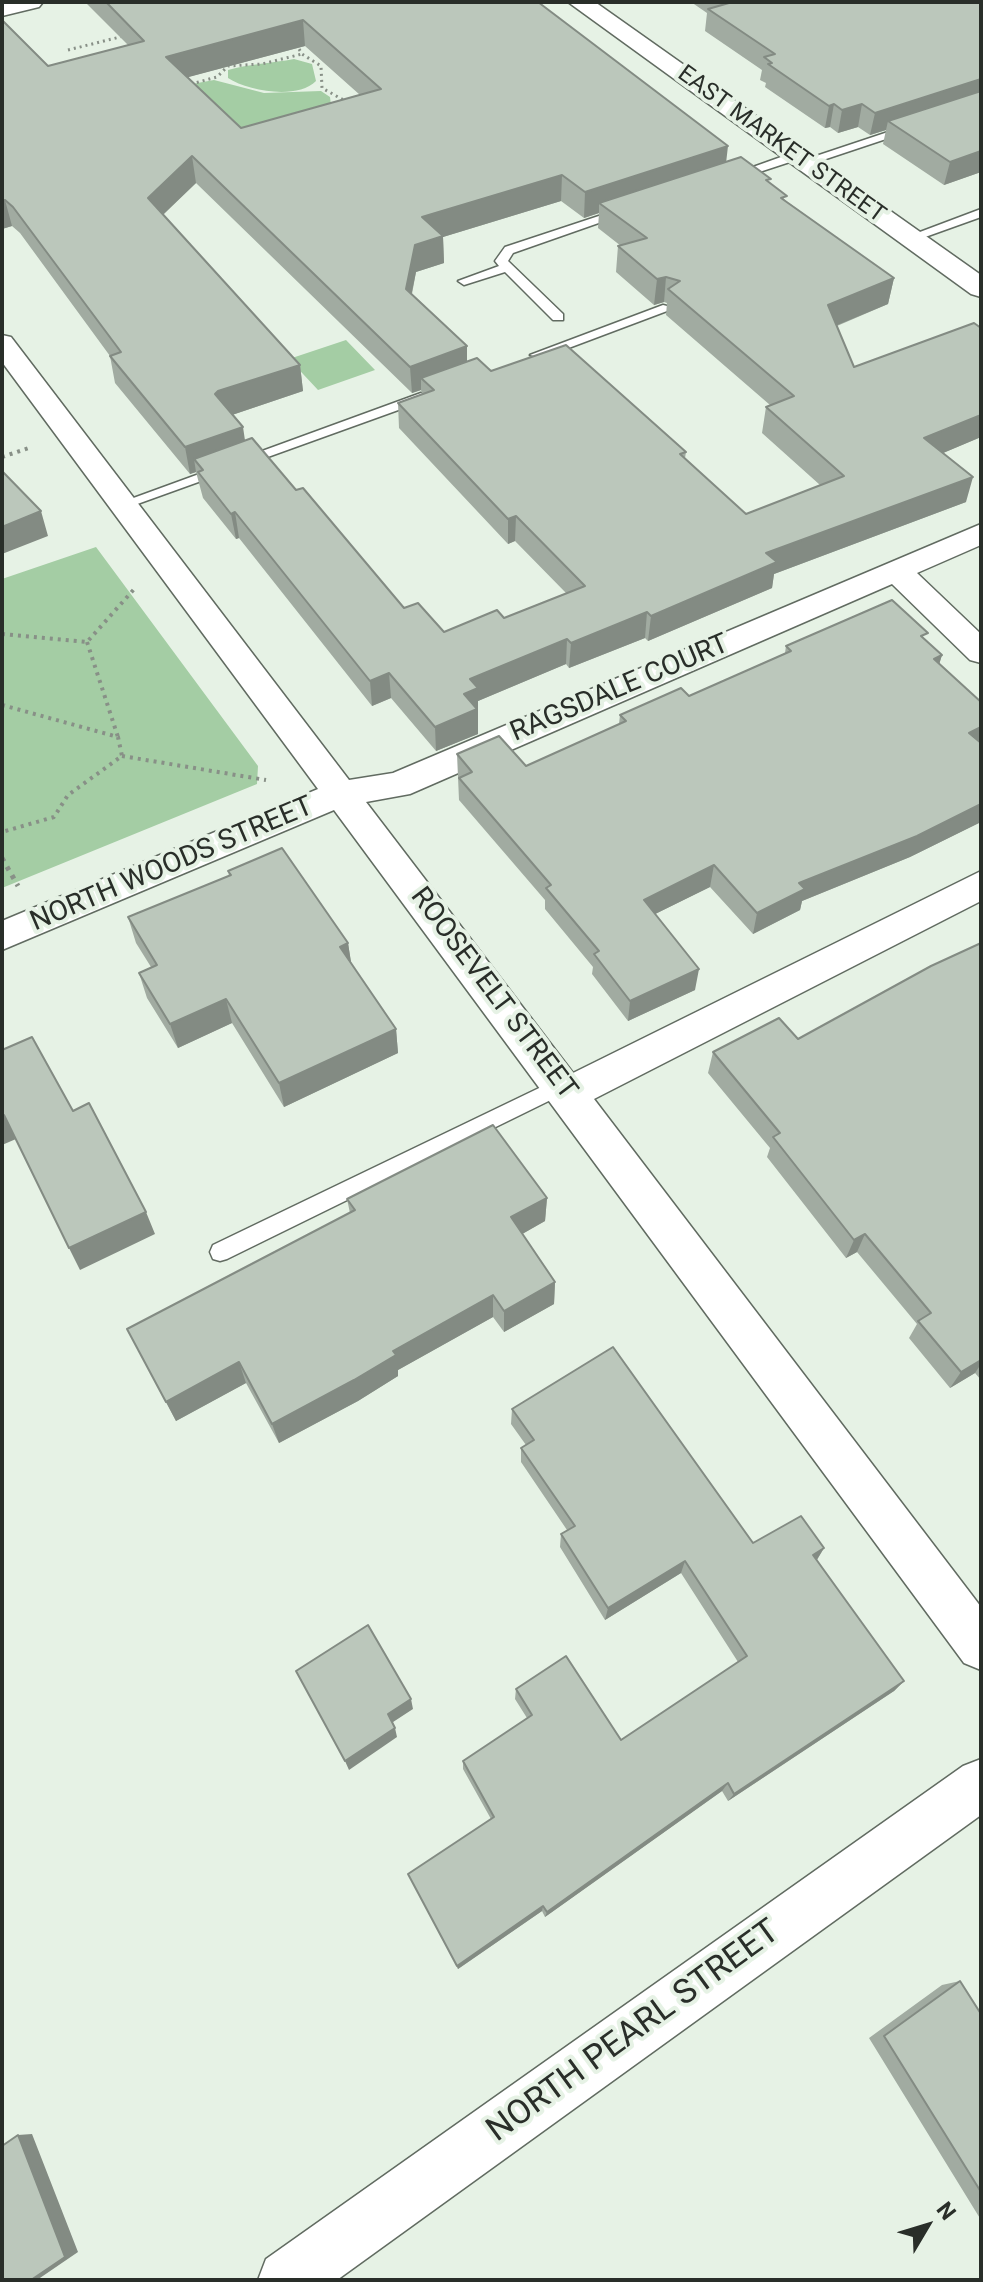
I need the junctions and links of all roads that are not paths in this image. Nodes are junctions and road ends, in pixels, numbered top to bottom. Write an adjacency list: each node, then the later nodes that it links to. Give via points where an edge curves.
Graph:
1 (31, 2): 3 (main road)
2 (580, 2): 5 (main road, EAST MARKET STREET)
3 (2, 9)
4 (922, 124): 5 (lane)
5 (800, 159): 6 (lane); 9 (main road, EAST MARKET STREET)
6 (720, 181)
7 (645, 205): 10 (lane, via 509,250 501,261)
8 (981, 213): 9 (lane)
9 (910, 238): 12 (main road, EAST MARKET STREET)
10 (505, 268): 11 (lane); 14 (lane)
11 (464, 281)
12 (981, 288)
13 (668, 308): 16 (lane)
14 (558, 317)
15 (2, 343): 18 (street, ROOSEVELT STREET)
16 (528, 358)
17 (439, 390): 18 (lane)
18 (124, 504): 22 (street, ROOSEVELT STREET)
19 (981, 534): 20 (street, RAGSDALE COURT)
20 (895, 570): 21 (street); 22 (street, RAGSDALE COURT, via 398,785)
21 (981, 652)
22 (342, 793): 24 (street, NORTH WOODS STREET); 25 (street, ROOSEVELT STREET)
23 (981, 885): 25 (street)
24 (2, 936)
25 (565, 1089): 26 (lane); 27 (street, ROOSEVELT STREET)
26 (220, 1252)
27 (981, 1646)
28 (981, 1784): 29 (street, NORTH PEARL STREET)
29 (287, 2280)

